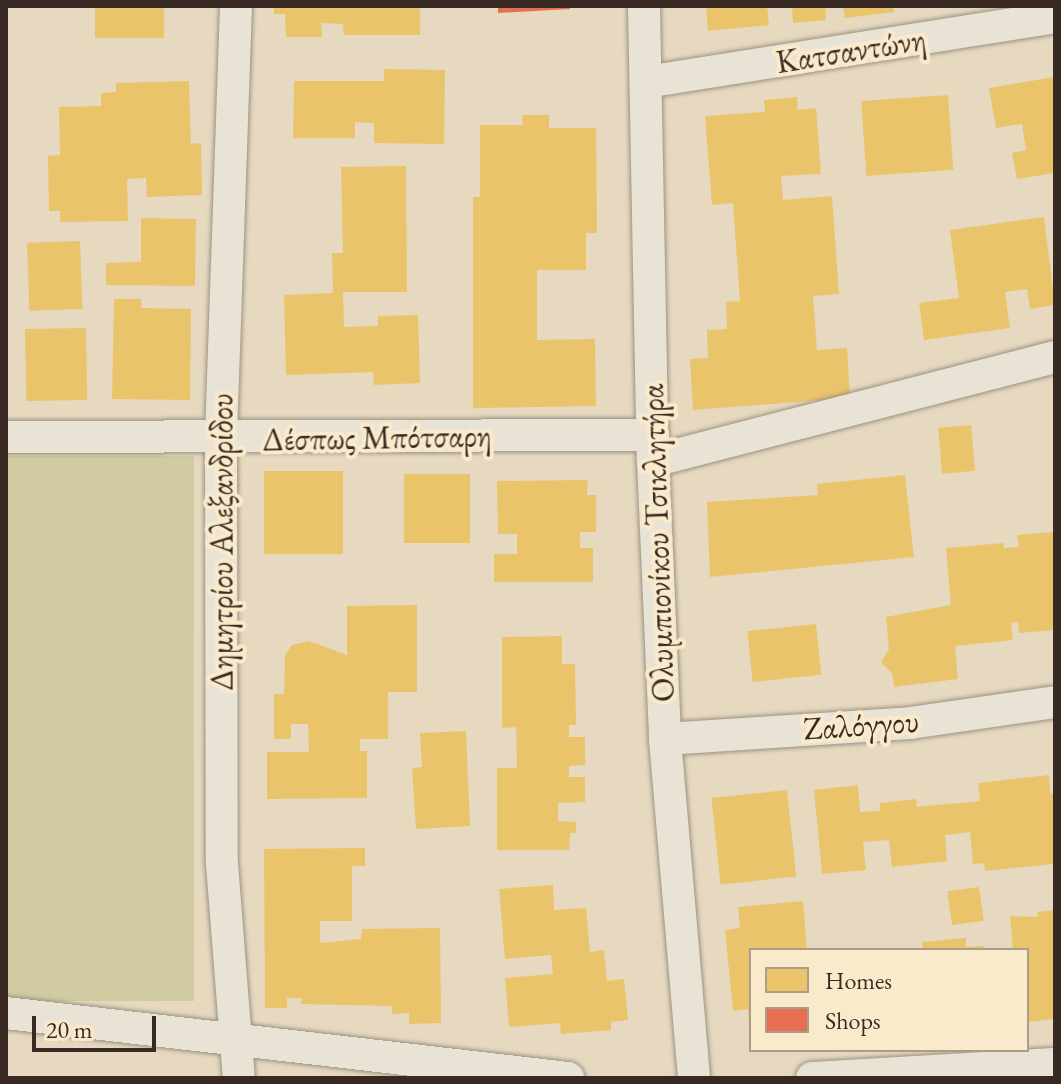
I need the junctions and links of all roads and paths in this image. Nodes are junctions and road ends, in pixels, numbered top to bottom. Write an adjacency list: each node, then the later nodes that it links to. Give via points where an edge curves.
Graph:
1 (236, 6): 7 (street, Δημητρίου Αλεξανδρίδου)
2 (644, 6): 4 (street, Ολυμπιονίκου Τσικλητήρα)
3 (1055, 17): 4 (street, Κατσαντώνη)
4 (646, 82): 8 (street, Ολυμπιονίκου Τσικλητήρα)
5 (1055, 357): 8 (street, Δέσπως Μπότσαρη)
6 (6, 437): 7 (street, Δέσπως Μπότσαρη)
7 (221, 439): 8 (street, Δέσπως Μπότσαρη); 12 (street, Δημητρίου Αλεξανδρίδου, via 222,864)
8 (653, 448): 10 (street, Ολυμπιονίκου Τσικλητήρα)
9 (1055, 702): 10 (street, Ζαλόγγου, via 910,723)
10 (665, 739): 16 (street, Ολυμπιονίκου Τσικλητήρα)
11 (6, 1013): 12 (street)
12 (238, 1037): 14 (street, Δημητρίου Αλεξανδρίδου); 15 (street)
13 (1055, 1064): 17 (street)
14 (239, 1078)
15 (568, 1078)
16 (694, 1078)
17 (812, 1078)

